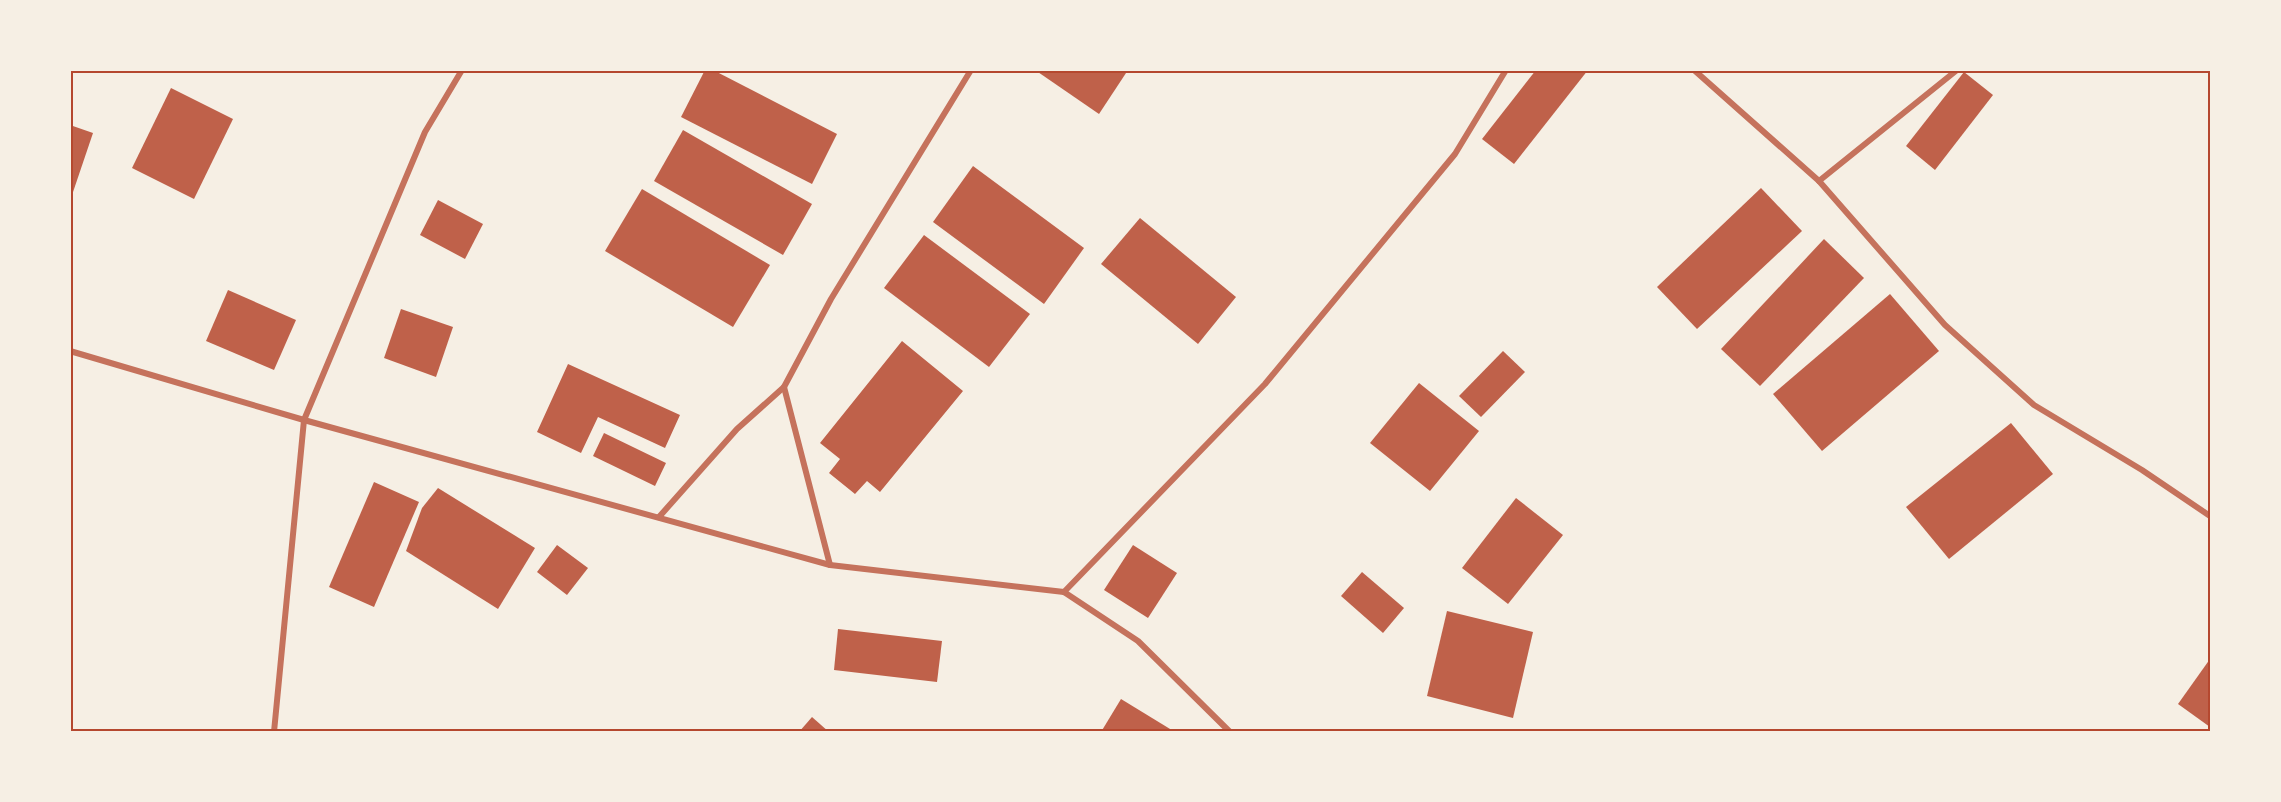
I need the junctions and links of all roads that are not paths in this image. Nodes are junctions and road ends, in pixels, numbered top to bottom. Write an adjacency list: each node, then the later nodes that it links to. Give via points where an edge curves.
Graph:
1 (462, 70): 9 (street, via 426,132)
2 (971, 70): 8 (street, via 831,299)
3 (1506, 70): 13 (street, via 1455,154 1265,384)
4 (1694, 70): 6 (street)
5 (1957, 70): 6 (street)
6 (1819, 181): 10 (street, via 1944,325 2034,405)
7 (70, 351): 9 (street)
8 (784, 387): 11 (street, via 737,429); 12 (street)
9 (304, 420): 11 (street); 14 (street)
10 (2211, 516)
11 (659, 517): 12 (street)
12 (830, 566): 13 (street)
13 (1064, 592): 15 (street, via 1138,641)
14 (274, 732)
15 (1230, 732)

